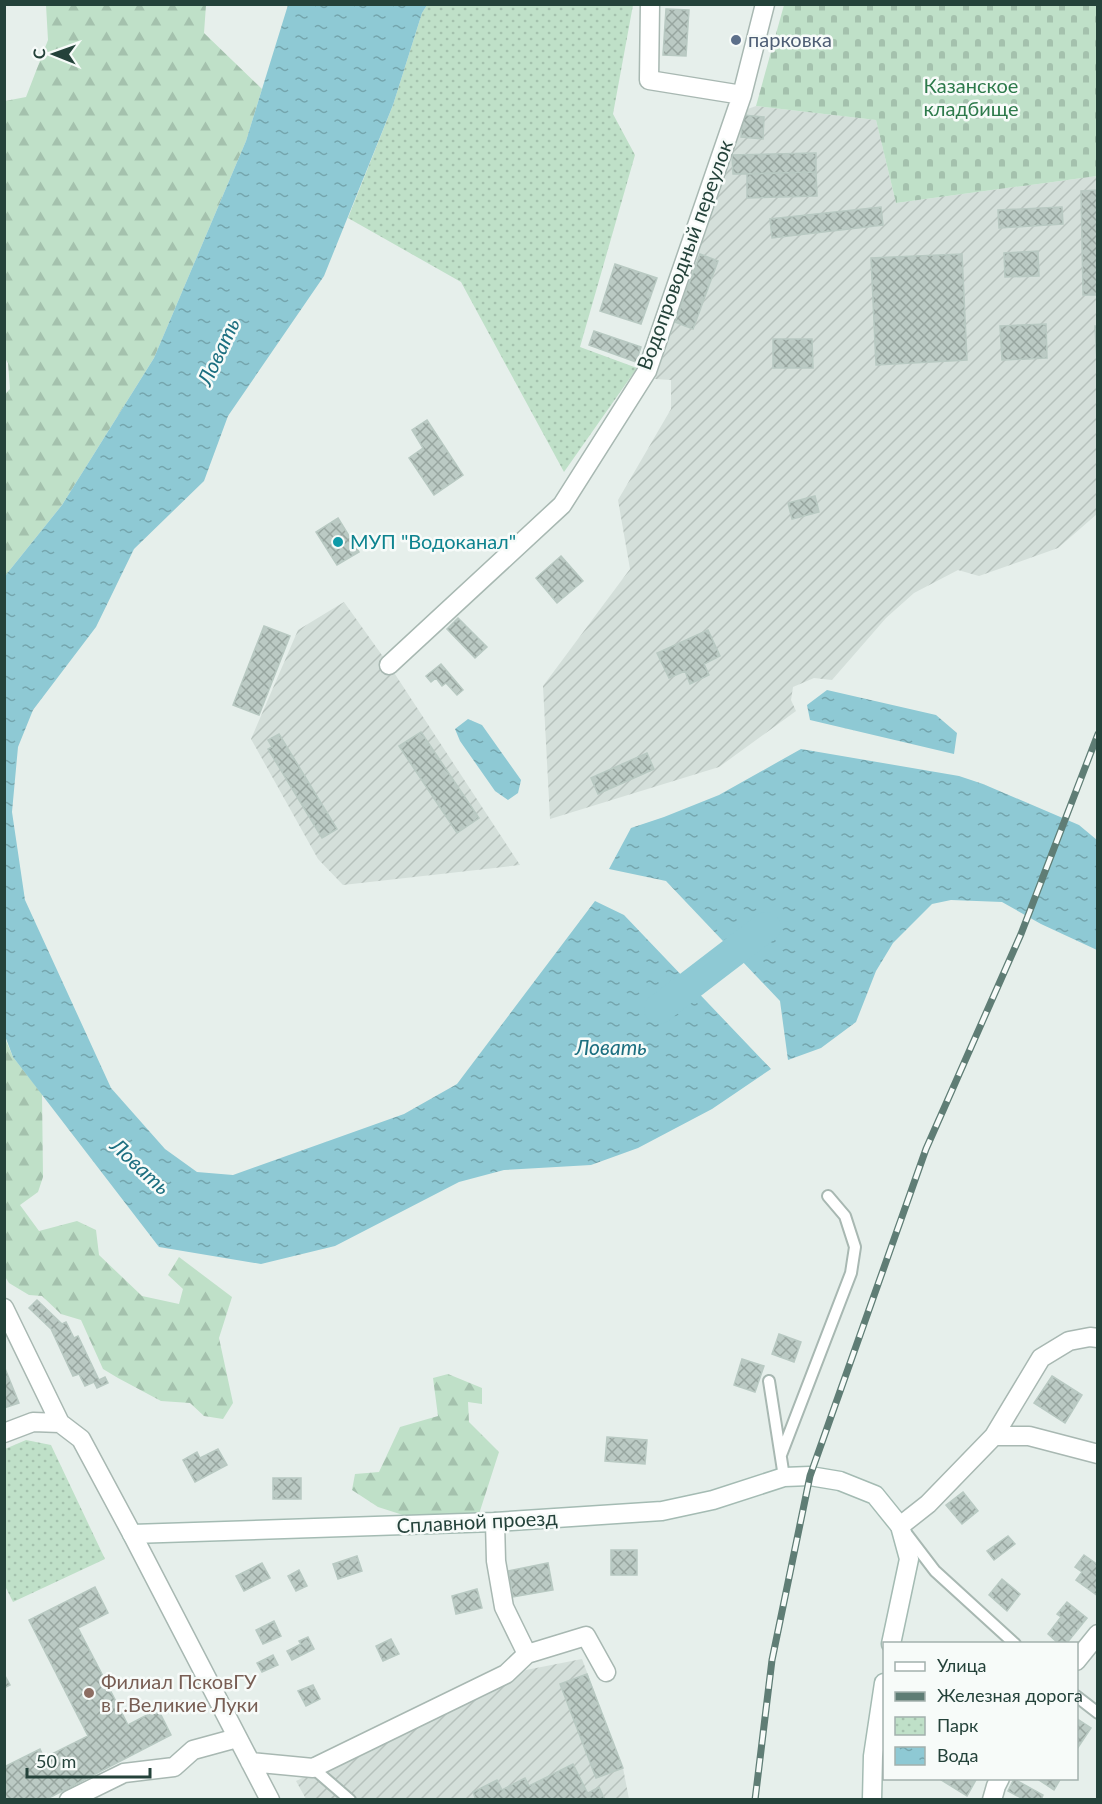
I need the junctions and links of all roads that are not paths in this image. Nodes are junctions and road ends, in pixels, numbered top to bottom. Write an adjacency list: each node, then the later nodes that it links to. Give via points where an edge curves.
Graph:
1 (650, 4): 3 (street, via 649,80)
2 (765, 4): 3 (street, Водопроводный переулок)
3 (742, 95): 4 (street, Водопроводный переулок, via 647,371 562,505)
4 (389, 665)
5 (828, 1196): 13 (lane, via 845,1216 855,1247 851,1273)
6 (4, 1308): 9 (street)
7 (1098, 1338): 11 (street, via 1069,1341 1041,1358)
8 (769, 1381): 13 (lane)
9 (60, 1423): 10 (street, via 33,1422); 17 (street, via 81,1440)
10 (4, 1433)
11 (994, 1436): 12 (street, via 1029,1437); 16 (street)
12 (1098, 1454)
13 (781, 1455): 14 (lane)
14 (784, 1477): 15 (street, Сплавной проезд, via 713,1500 662,1511); 16 (street, Сплавной проезд, via 840,1481 875,1495)
15 (495, 1522): 17 (street, Сплавной проезд); 21 (street, via 496,1561 504,1607)
16 (900, 1526): 19 (street, via 909,1559); 20 (lane, via 935,1571)
17 (132, 1534): 27 (street)
18 (1098, 1635): 22 (street)
19 (891, 1642)
20 (1014, 1642)
21 (527, 1654): 23 (street, via 586,1636); 29 (street, via 506,1674)
22 (1078, 1659)
23 (606, 1672)
24 (883, 1695): 34 (street, via 873,1756)
25 (1078, 1697): 26 (lane)
26 (1098, 1713)
27 (237, 1738): 28 (street); 31 (street, via 193,1750 174,1767 123,1773)
28 (250, 1762): 29 (street); 32 (street)
29 (313, 1768): 33 (lane)
30 (999, 1780): 35 (street)
31 (69, 1800)
32 (270, 1800)
33 (350, 1800)
34 (872, 1800)
35 (992, 1800)

